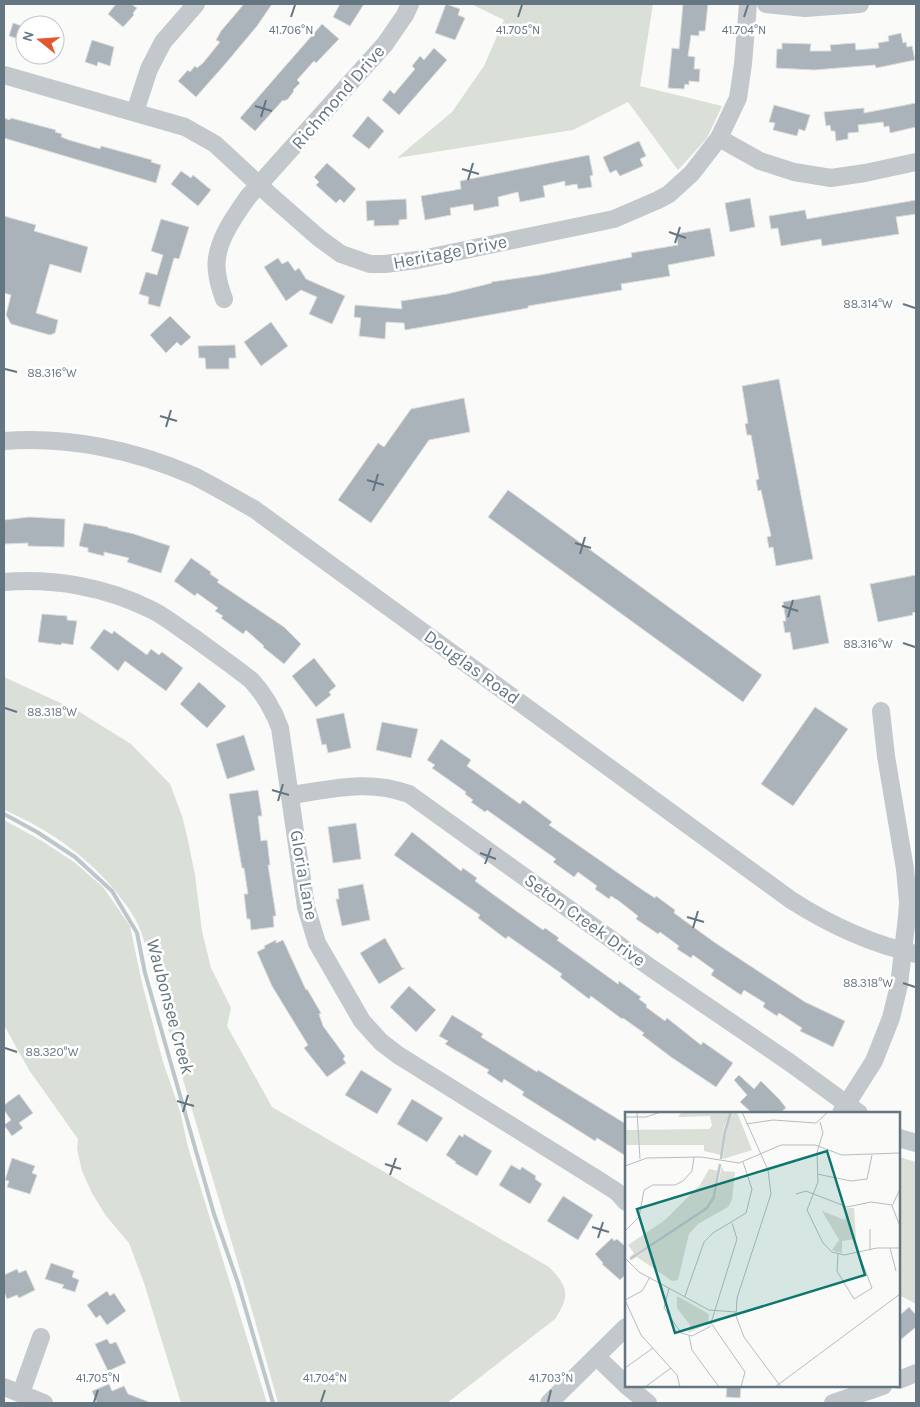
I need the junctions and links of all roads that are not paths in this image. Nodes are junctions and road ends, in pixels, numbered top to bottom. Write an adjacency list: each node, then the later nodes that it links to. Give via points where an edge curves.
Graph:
1 (196, 4): 7 (street, via 163,42 149,69)
2 (410, 4): 10 (street, Richmond Drive, via 385,44)
3 (748, 4): 8 (street, Heritage Drive, via 738,98)
4 (766, 4): 5 (street, via 805,8)
5 (860, 4)
6 (4, 75): 7 (street, Heritage Drive)
7 (134, 112): 10 (street, Heritage Drive, via 185,127 214,144)
8 (718, 138): 9 (street, via 760,161 794,172 831,178); 10 (street, Heritage Drive, via 692,173 669,194 614,219 385,264 370,264 341,254)
9 (916, 162)
10 (259, 185): 11 (street, Richmond Drive, via 230,222 220,246 216,271)
11 (224, 299)
12 (4, 441): 16 (street, Douglas Road, via 71,442 117,451 174,468 226,493 254,509 791,900 836,926 882,945)
13 (4, 582): 15 (street, Gloria Lane, via 59,582 128,599 163,616 232,665 257,686 273,707 280,728)
14 (881, 711): 16 (street, via 905,869)
15 (291, 795): 17 (street, Seton Creek Drive, via 357,785 409,794 651,968 789,1062); 20 (street, Gloria Lane, via 306,907 317,943 362,1022 398,1055 600,1181)
16 (910, 952): 17 (street, via 874,1061)
17 (849, 1110)
18 (900, 1138): 19 (street)
19 (916, 1143)
20 (625, 1201)
21 (625, 1327): 23 (street)
22 (41, 1337): 30 (street)
23 (597, 1356): 26 (street); 32 (street)
24 (916, 1373): 25 (street)
25 (900, 1380)
26 (625, 1383)
27 (4, 1387): 30 (street)
28 (629, 1387): 33 (street)
29 (880, 1387): 34 (street)
30 (21, 1393): 31 (street)
31 (44, 1403)
32 (549, 1403)
33 (648, 1403)
34 (833, 1403)

